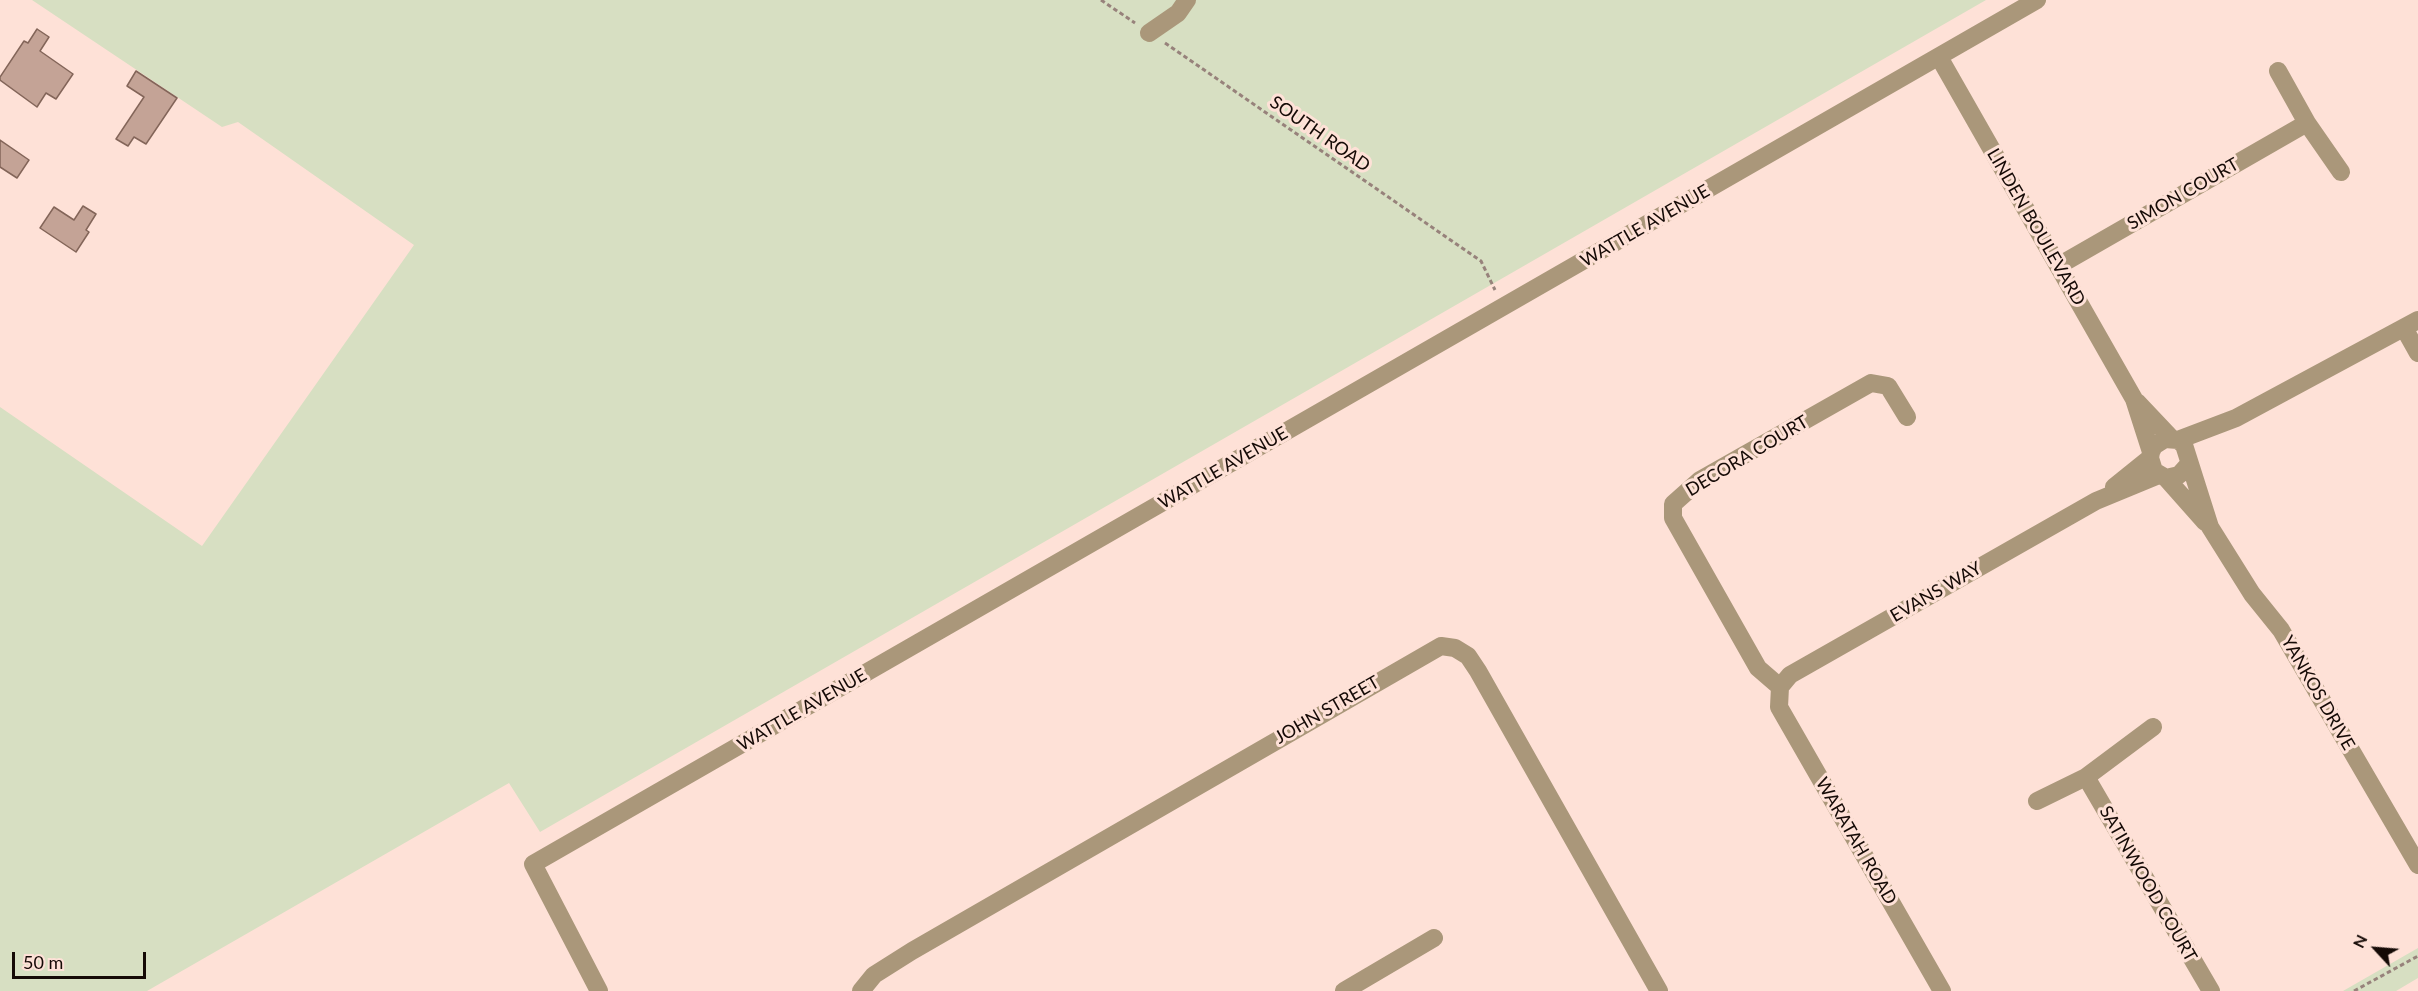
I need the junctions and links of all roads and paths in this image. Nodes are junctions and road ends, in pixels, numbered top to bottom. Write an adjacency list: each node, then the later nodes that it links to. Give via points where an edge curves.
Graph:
1 (1101, 0): 4 (path, SOUTH ROAD)
2 (1187, 0): 4 (street, via 1178,13)
3 (2037, 0): 5 (street, WATTLE AVENUE)
4 (1149, 33): 10 (path, SOUTH ROAD, via 1481,261)
5 (1939, 57): 9 (street, LINDEN BOULEVARD); 10 (street, WATTLE AVENUE)
6 (2278, 71): 7 (street)
7 (2307, 123): 8 (street); 9 (street, SIMON COURT)
8 (2341, 172)
9 (2058, 266): 13 (street, LINDEN BOULEVARD)
10 (1503, 307): 29 (street, WATTLE AVENUE, via 533,864)
11 (2411, 324): 12 (street); 15 (street)
12 (2418, 353)
13 (2133, 399): 16 (street); 17 (street)
14 (1907, 417): 22 (street, DECORA COURT, via 1888,386 1871,383 1700,480 1673,504 1673,518 1758,668)
15 (2236, 418): 16 (street); 18 (street)
16 (2175, 440): 17 (street, via 2159,442); 18 (street, via 2188,451)
17 (2150, 455): 19 (street, via 2154,471); 20 (street, EVANS WAY)
18 (2189, 461): 19 (street, via 2180,475); 21 (street, YANKOS DRIVE)
19 (2163, 476): 20 (street, EVANS WAY); 21 (street, YANKOS DRIVE)
20 (2096, 501): 22 (street, EVANS WAY, via 1790,675)
21 (2210, 527): 26 (street, YANKOS DRIVE, via 2252,594 2281,630)
22 (1780, 687): 33 (street, WARATAH ROAD, via 1779,707)
23 (2153, 726): 24 (street)
24 (2086, 777): 25 (street); 34 (street, SATINWOOD COURT)
25 (2037, 801)
26 (2418, 865)
27 (1434, 938): 31 (street)
28 (2418, 956): 35 (path)
29 (599, 991)
30 (861, 991): 32 (street, JOHN STREET, via 874,975 912,951 1441,646 1468,656 1478,671)
31 (1344, 991)
32 (1659, 991)
33 (1942, 991)
34 (2211, 991)
35 (2354, 991)

